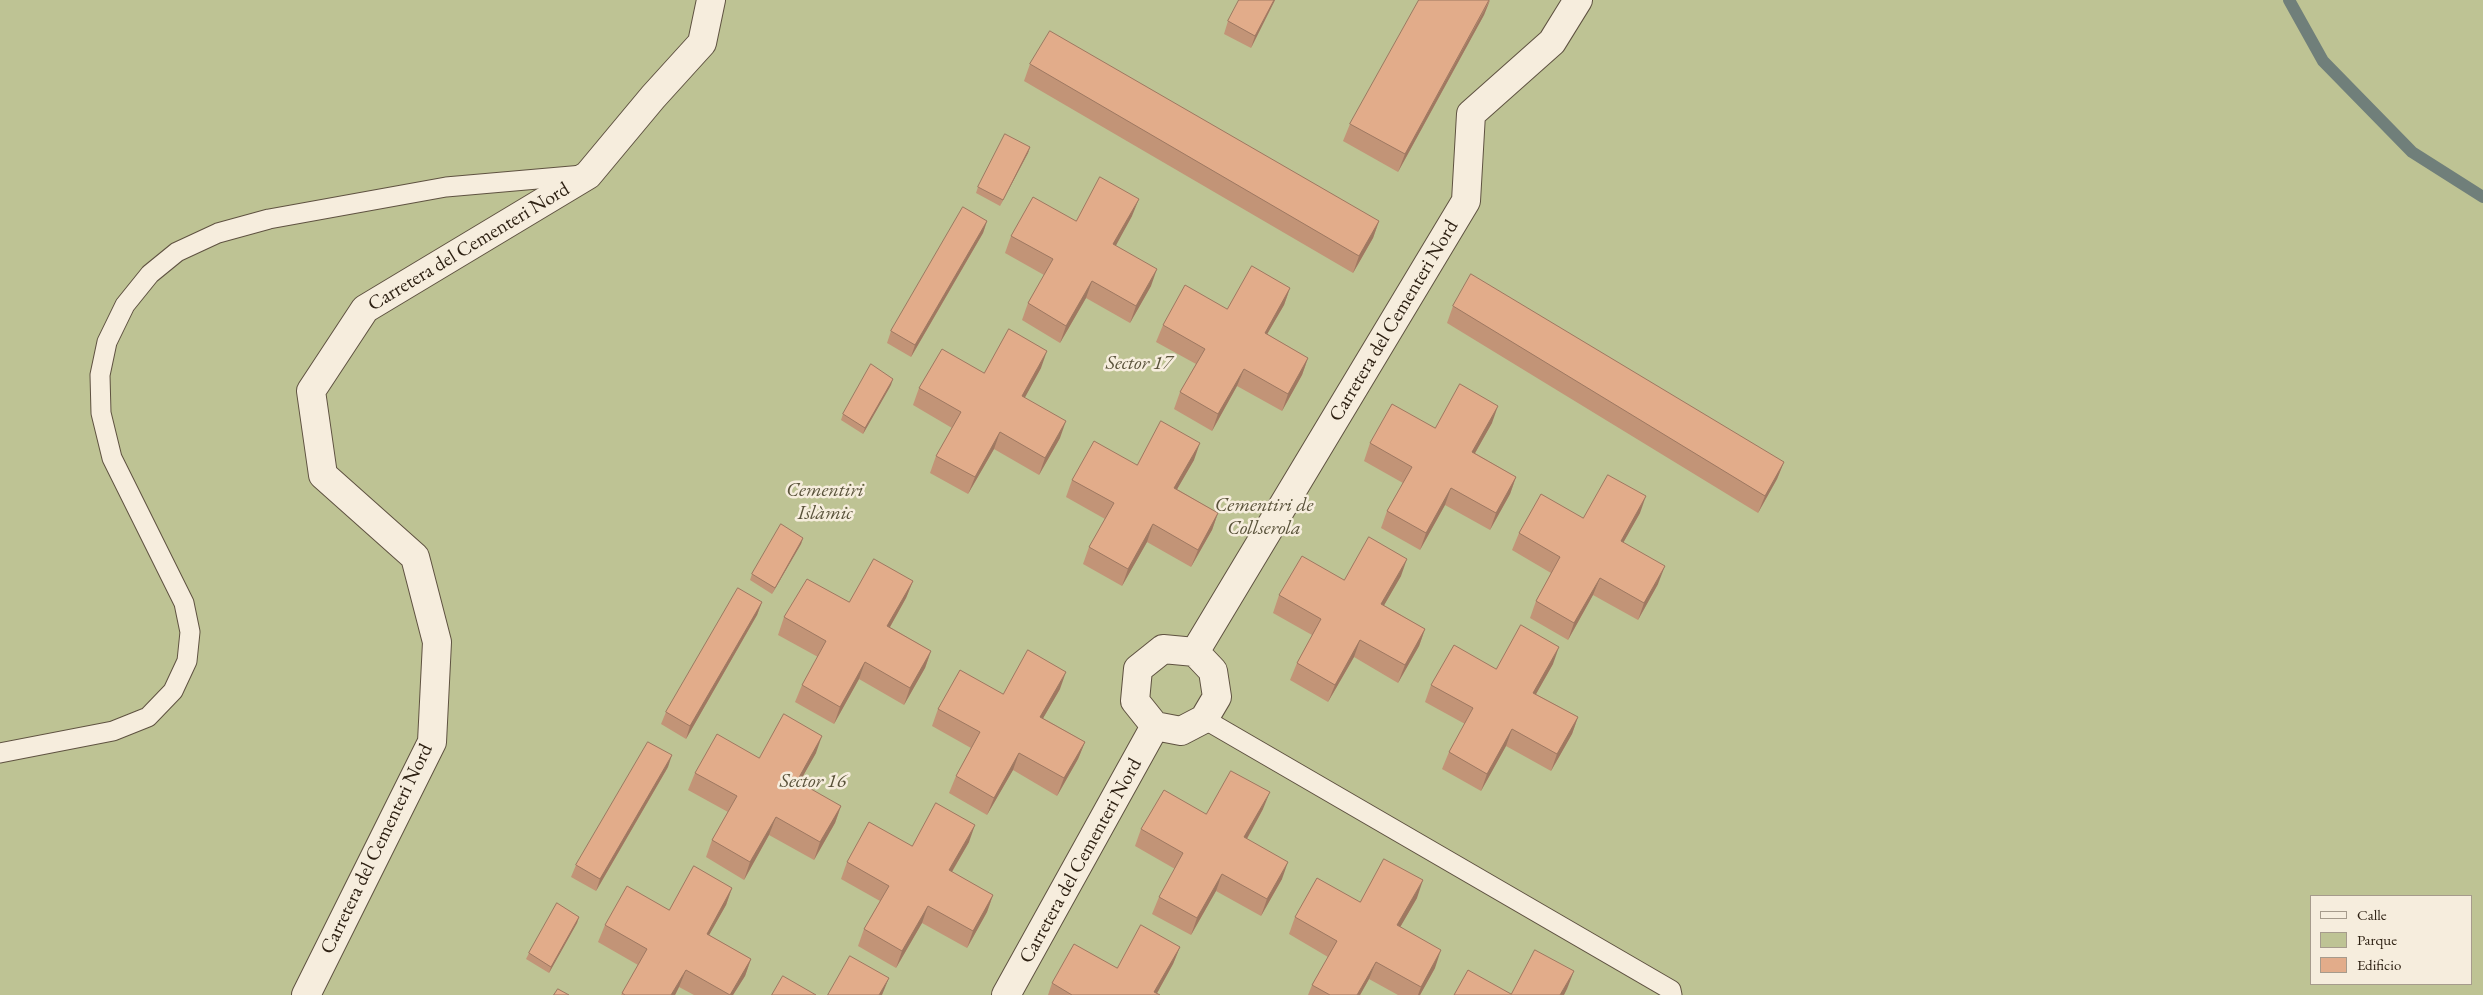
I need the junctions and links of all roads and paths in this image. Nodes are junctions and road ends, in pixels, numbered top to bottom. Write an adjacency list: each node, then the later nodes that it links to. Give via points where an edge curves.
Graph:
1 (710, 0): 3 (street, Carretera del Cementeri Nord, via 702,44)
2 (1578, 0): 4 (street, Carretera del Cementeri Nord, via 1552,42 1471,114 1466,201)
3 (588, 175): 7 (lane, via 446,186 269,219 218,233 185,248 150,274 125,305 108,342 100,375 101,413 112,458 184,603 190,632 187,661 173,691 148,717 114,731); 8 (street, Carretera del Cementeri Nord, via 365,309 311,391 323,475 415,557 437,642 432,742)
4 (1195, 652): 5 (street, via 1213,671 1216,688 1217,696); 6 (street, via 1163,649 1138,669 1134,701)
5 (1204, 720): 6 (street, via 1181,731); 10 (lane, via 1671,990)
6 (1155, 726): 9 (street, Carretera del Cementeri Nord)
7 (0, 753)
8 (306, 995)
9 (1006, 995)
10 (1672, 995)

